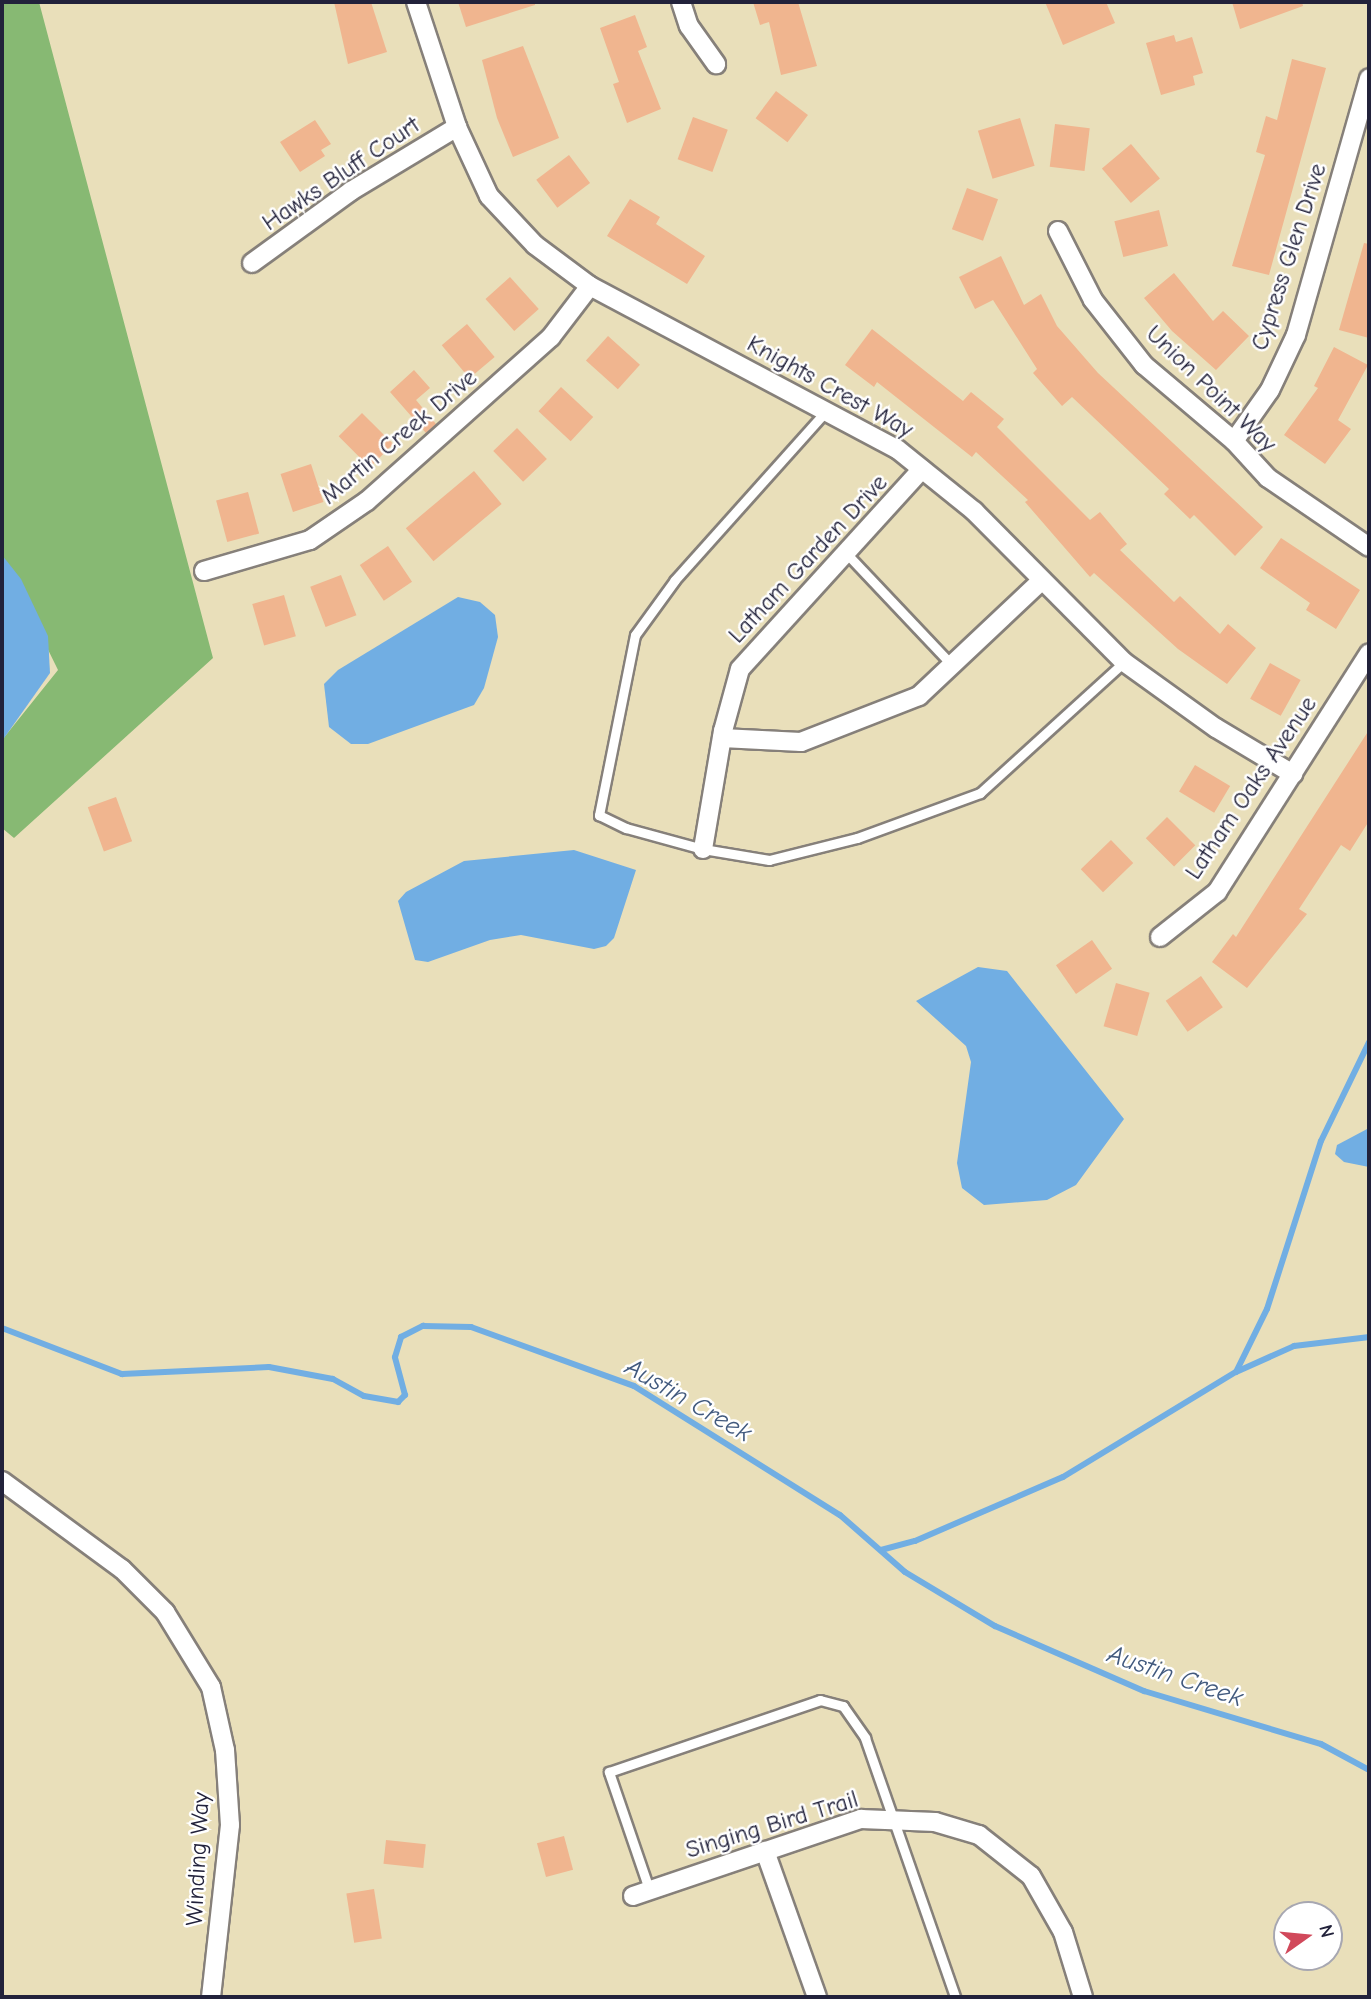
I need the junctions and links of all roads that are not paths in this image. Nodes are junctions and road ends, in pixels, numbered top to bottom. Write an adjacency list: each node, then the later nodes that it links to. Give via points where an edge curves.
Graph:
1 (416, 2): 5 (street, Knights Crest Way)
2 (681, 2): 3 (street, via 689,26)
3 (716, 64)
4 (1369, 78): 10 (street, Cypress Glen Drive, via 1296,335 1270,390)
5 (457, 127): 7 (street, Hawks Bluff Court, via 351,191); 8 (street, Knights Crest Way, via 489,196 534,245)
6 (1058, 231): 10 (street, Union Point Way, via 1093,300 1144,365)
7 (252, 263)
8 (590, 286): 9 (street, Knights Crest Way); 14 (street, Martin Creek Drive, via 551,337 368,501 310,540)
9 (826, 411): 11 (street, Knights Crest Way, via 897,449); 21 (lane, via 648,613 625,667 599,815 626,828)
10 (1234, 441): 12 (street, Union Point Way, via 1268,478)
11 (922, 469): 13 (street, Latham Garden Drive); 15 (street, Knights Crest Way, via 974,511)
12 (1369, 547)
13 (847, 554): 18 (lane); 19 (street, Latham Garden Drive, via 740,668)
14 (204, 571)
15 (1041, 581): 17 (street, Knights Crest Way); 18 (street)
16 (1369, 653): 20 (street, Latham Oaks Avenue)
17 (1124, 662): 20 (street, Knights Crest Way, via 1216,728); 21 (lane, via 980,793 857,838 769,860)
18 (951, 664): 19 (street, via 919,696 801,742)
19 (722, 738): 21 (street, Latham Garden Drive)
20 (1293, 774): 22 (street, Latham Oaks Avenue, via 1217,892)
21 (704, 849)
22 (1160, 937)
23 (2, 1481): 27 (street, Winding Way, via 122,1569 165,1612 211,1687 225,1750 230,1825)
24 (896, 1820): 25 (street, Singing Bird Trail, via 860,1819); 26 (lane, via 864,1738 843,1706 820,1700 610,1772); 29 (lane); 30 (street, Singing Bird Trail, via 935,1822 979,1836 1031,1875 1063,1932)
25 (765, 1851): 26 (street, Singing Bird Trail); 28 (street)
26 (641, 1893)
27 (211, 1997)
28 (817, 1997)
29 (955, 1997)
30 (1083, 1997)

